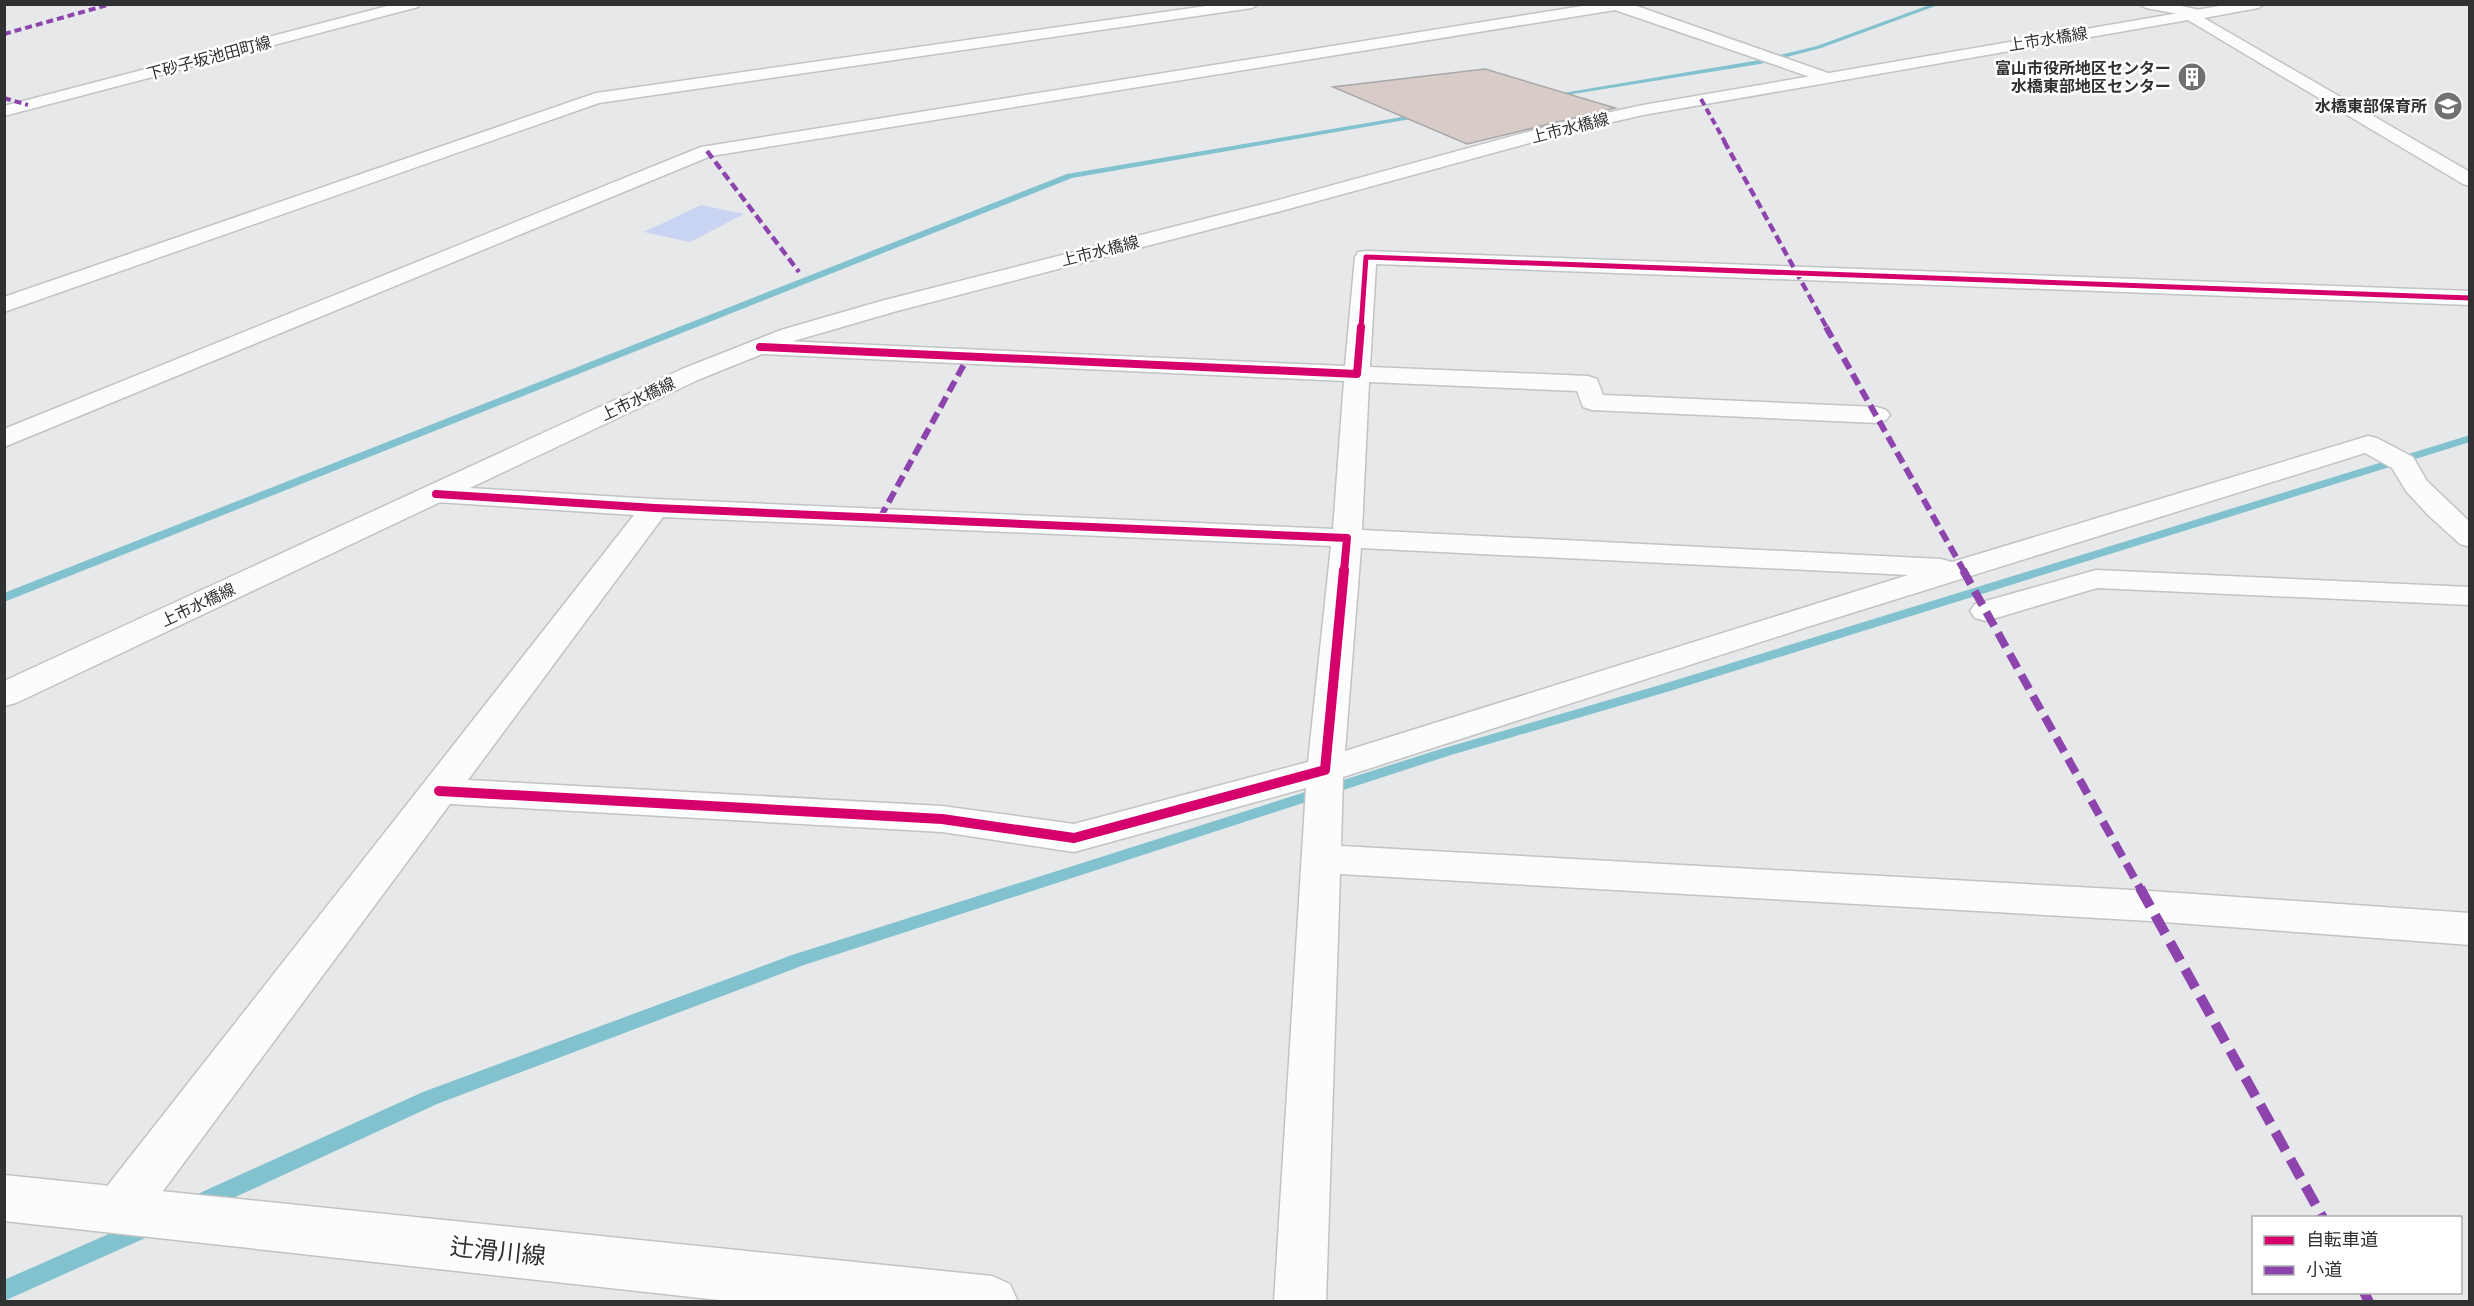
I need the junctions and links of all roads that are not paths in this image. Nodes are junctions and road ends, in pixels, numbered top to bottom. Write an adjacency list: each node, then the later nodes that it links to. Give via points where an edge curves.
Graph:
1 (413, 4): 8 (street, 下砂子坂池田町線)
2 (1252, 4): 11 (street, via 596,98)
3 (2146, 4): 6 (street)
4 (2258, 4): 6 (street, 上市水橋線)
5 (1618, 5): 7 (street); 15 (street, via 707,151)
6 (2195, 15): 7 (street, 上市水橋線); 9 (street)
7 (1825, 77): 12 (street, 上市水橋線, via 1570,126 889,306)
8 (4, 111)
9 (2469, 180)
10 (2469, 298): 13 (street, via 1366,257)
11 (4, 305)
12 (760, 347): 13 (street); 16 (street, 上市水橋線, via 691,374)
13 (1357, 374): 14 (street, via 1588,384 1592,402); 18 (street)
14 (1877, 415)
15 (4, 439)
16 (436, 494): 17 (street); 23 (street, 上市水橋線)
17 (655, 508): 18 (street); 25 (street)
18 (1347, 538): 20 (street); 24 (street)
19 (2469, 538): 20 (street, via 2424,493 2403,463 2368,444)
20 (1963, 570): 24 (street)
21 (2469, 596): 22 (street, via 2096,579)
22 (1986, 611)
23 (4, 695)
24 (1325, 770): 25 (street, via 1074,837 942,819); 26 (street)
25 (439, 791): 29 (street)
26 (1322, 859): 27 (street); 31 (street)
27 (2469, 929)
28 (4, 1198): 29 (street, 辻滑川線)
29 (119, 1210): 30 (street, 辻滑川線)
30 (992, 1302)
31 (1300, 1302)

